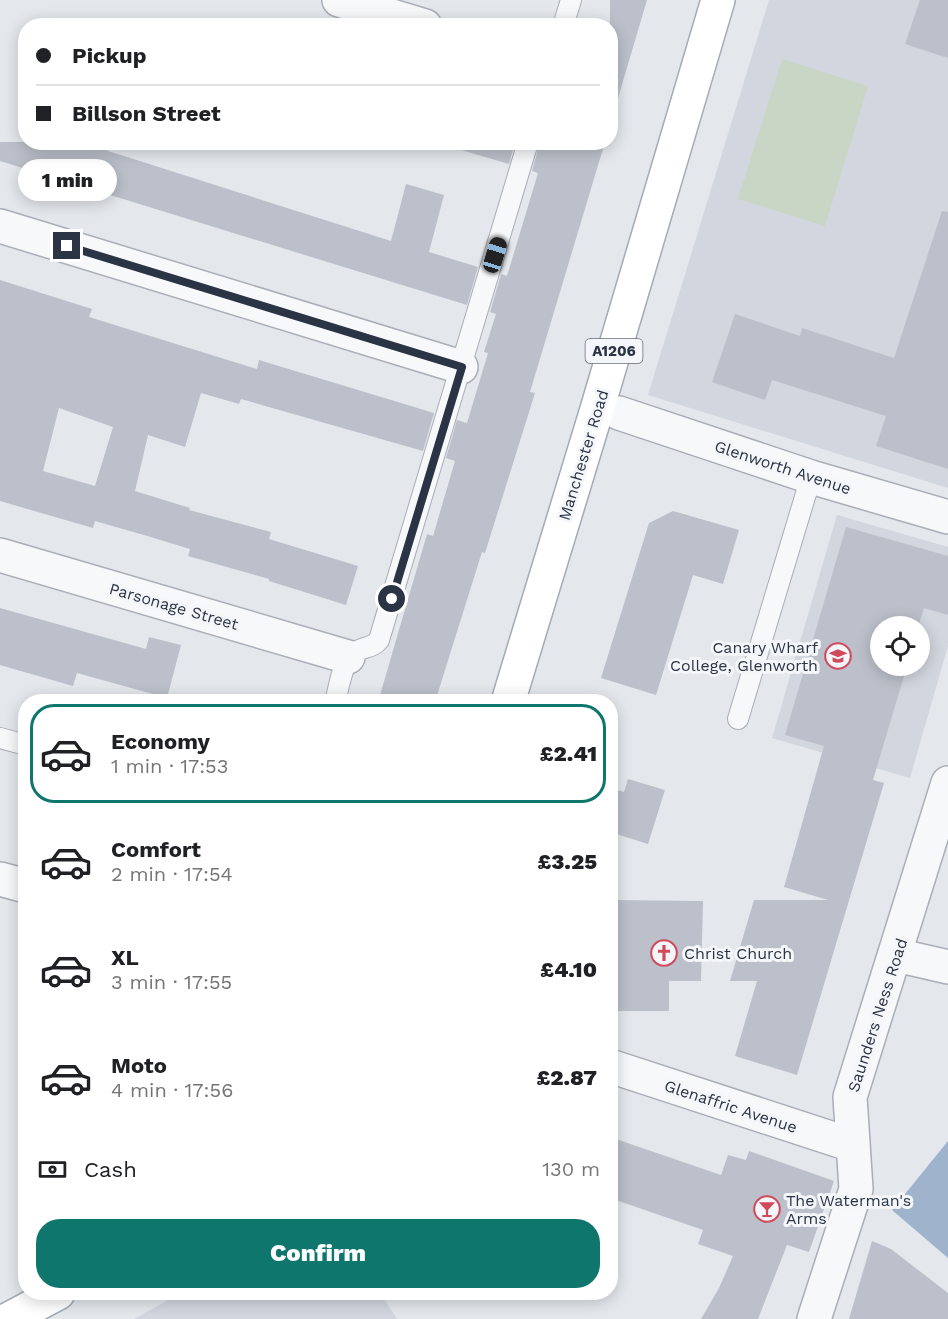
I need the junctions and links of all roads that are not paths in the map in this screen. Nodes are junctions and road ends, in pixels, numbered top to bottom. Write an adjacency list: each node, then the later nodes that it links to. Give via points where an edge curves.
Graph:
1 (339, 0): 4 (street)
2 (571, 0): 5 (lane)
3 (718, 0): 15 (main road, Manchester Road / A1206)
4 (399, 18)
5 (565, 18)
6 (526, 150): 8 (lane)
7 (0, 225): 8 (street)
8 (462, 367): 13 (lane, via 379,640)
9 (619, 413): 10 (street, Glenworth Avenue)
10 (811, 477): 11 (street, Glenworth Avenue); 16 (lane)
11 (948, 517)
12 (0, 555): 13 (street, Parsonage Street)
13 (348, 657): 14 (lane)
14 (337, 694)
15 (510, 694)
16 (738, 719)
17 (0, 738): 18 (lane)
18 (18, 743)
19 (948, 783): 22 (street, Saunders Ness Road)
20 (0, 879): 21 (street)
21 (18, 884)
22 (896, 955): 23 (street); 25 (street, Saunders Ness Road, via 850,1098)
23 (948, 968)
24 (618, 1069): 25 (street, Glenaffric Avenue)
25 (852, 1145): 28 (street, Saunders Ness Road, via 856,1189 853,1204)
26 (44, 1300): 27 (main road)
27 (9, 1319)
28 (814, 1319)

